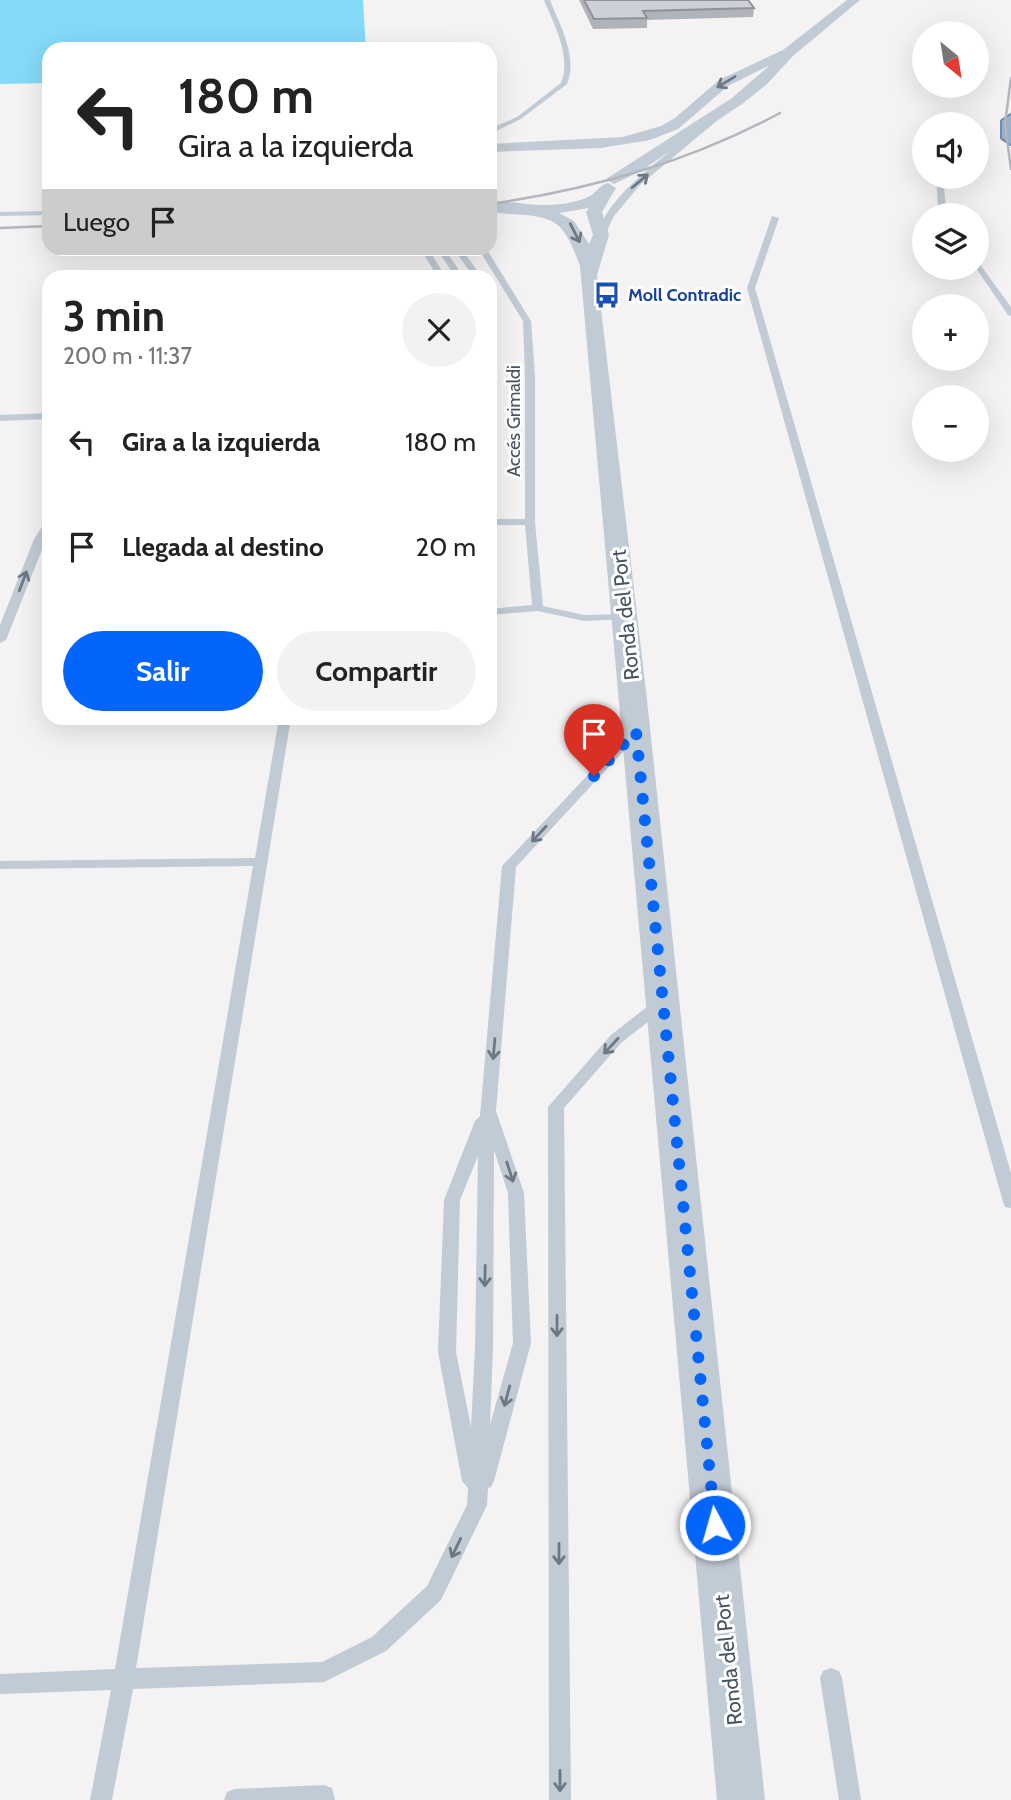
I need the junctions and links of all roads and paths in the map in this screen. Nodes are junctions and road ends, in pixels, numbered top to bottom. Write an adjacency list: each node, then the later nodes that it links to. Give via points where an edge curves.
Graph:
1 (547, 0): 6 (lane, via 570,65 569,77)
2 (855, 0): 3 (street)
3 (788, 53): 4 (street); 9 (street, one-way to 9, via 728,80 666,130 612,142)
4 (737, 101): 10 (street, via 634,169); 16 (lane, one-way to 4, via 608,216 626,194)
5 (1011, 121): 7 (highway)
6 (497, 137)
7 (1011, 138)
8 (497, 140): 9 (street)
9 (547, 144): 10 (street, via 579,148)
10 (610, 174): 11 (street, via 593,201 537,210); 16 (street, via 594,212)
11 (497, 207)
12 (497, 207): 17 (street, one-way to 17, via 569,223)
13 (42, 213): 14 (lane)
14 (0, 214)
15 (775, 218): 36 (lane, via 751,288)
16 (601, 235): 17 (street)
17 (589, 266): 28 (street, Ronda del Port)
18 (497, 272): 24 (lane, Accés Grimaldi, via 527,321)
19 (989, 280): 20 (lane)
20 (1011, 313)
21 (42, 416): 22 (lane)
22 (0, 418)
23 (497, 522): 24 (lane)
24 (530, 522): 26 (lane, Accés Grimaldi)
25 (42, 534): 29 (lane, one-way to 25)
26 (538, 608): 27 (lane); 28 (lane, via 584,618)
27 (497, 611)
28 (625, 617): 31 (street, Ronda del Port)
29 (0, 640)
30 (284, 725): 32 (lane)
31 (636, 731): 34 (street, Ronda del Port); 35 (lane, one-way to 35, via 509,866)
32 (262, 862): 33 (lane); 39 (lane)
33 (0, 865)
34 (663, 1003): 44 (lane, one-way to 44, via 616,1039 556,1107); 45 (street, Ronda del Port)
35 (489, 1107): 37 (lane, one-way to 37); 37 (lane, via 452,1200 447,1352); 37 (lane, one-way to 37, via 516,1193 522,1343)
36 (1011, 1202)
37 (477, 1505): 39 (lane, one-way to 39, via 434,1593 379,1644 324,1672)
38 (831, 1678): 46 (lane)
39 (124, 1679): 40 (lane); 41 (lane)
40 (0, 1685)
41 (101, 1800)
42 (235, 1800): 43 (lane, via 324,1796)
43 (324, 1800)
44 (560, 1800)
45 (741, 1800)
46 (850, 1800)

